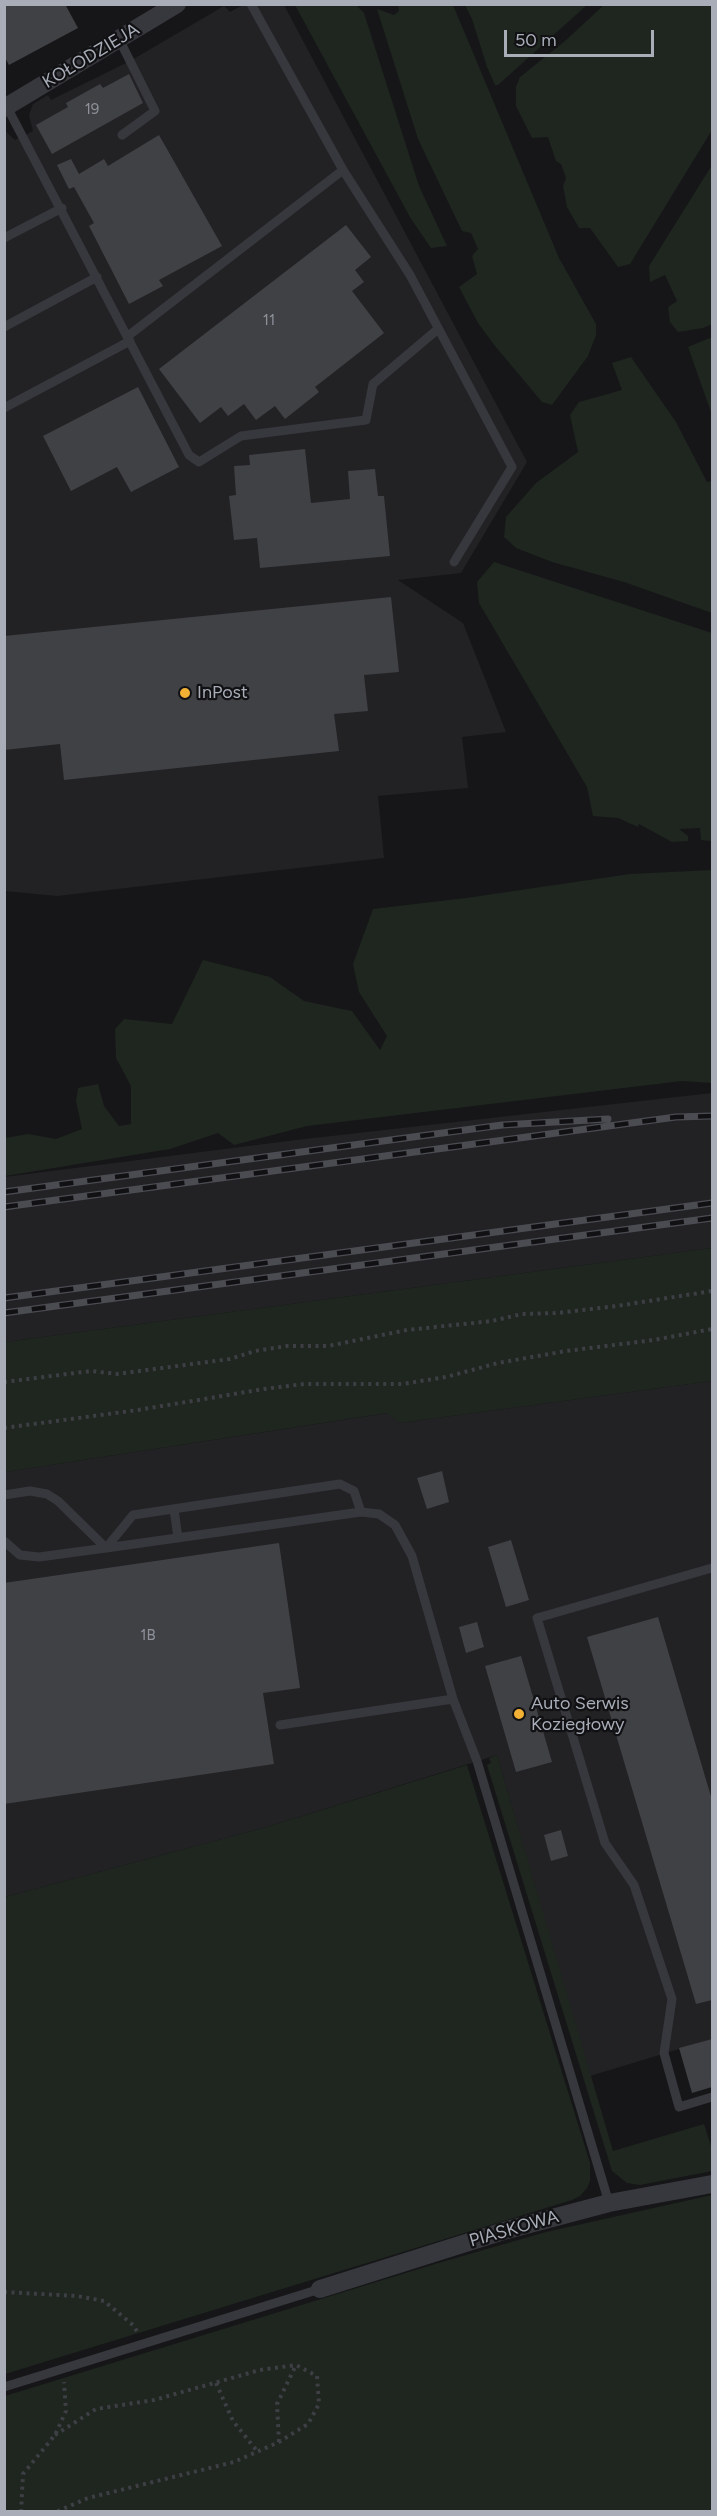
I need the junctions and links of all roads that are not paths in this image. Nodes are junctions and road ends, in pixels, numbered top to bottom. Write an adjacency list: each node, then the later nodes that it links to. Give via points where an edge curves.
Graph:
1 (177, 4): 3 (street, KOŁODZIEJA)
2 (251, 4): 6 (lane)
3 (119, 39): 4 (street, KOŁODZIEJA); 5 (lane, via 155,111)
4 (6, 107): 7 (lane)
5 (122, 135)
6 (343, 170): 11 (lane, via 410,275); 12 (lane)
7 (62, 208): 8 (lane); 9 (lane)
8 (4, 238)
9 (97, 277): 10 (lane); 12 (lane)
10 (4, 327)
11 (438, 329): 12 (lane, via 373,384 366,420 241,436 199,462 189,455); 14 (lane, via 512,467)
12 (129, 338): 13 (lane)
13 (4, 408)
14 (454, 562)
15 (5, 1496): 20 (lane, via 30,1491 47,1494)
16 (174, 1509): 17 (lane, via 340,1484 354,1491); 18 (lane); 20 (lane, via 133,1515)
17 (361, 1512): 18 (lane); 22 (lane, via 379,1514 395,1525 404,1538)
18 (178, 1538): 20 (lane)
19 (4, 1541): 20 (lane, via 20,1555 39,1557)
20 (106, 1548)
21 (712, 1568): 24 (lane, via 537,1618 605,1843 634,1885 672,1999 664,2053 679,2107)
22 (453, 1699): 23 (lane); 26 (lane, via 477,1761)
23 (280, 1725)
24 (712, 2097)
25 (712, 2184): 26 (street, PIASKOWA)
26 (609, 2203): 27 (street, PIASKOWA, via 507,2230)
27 (320, 2289): 28 (lane)
28 (4, 2387)

